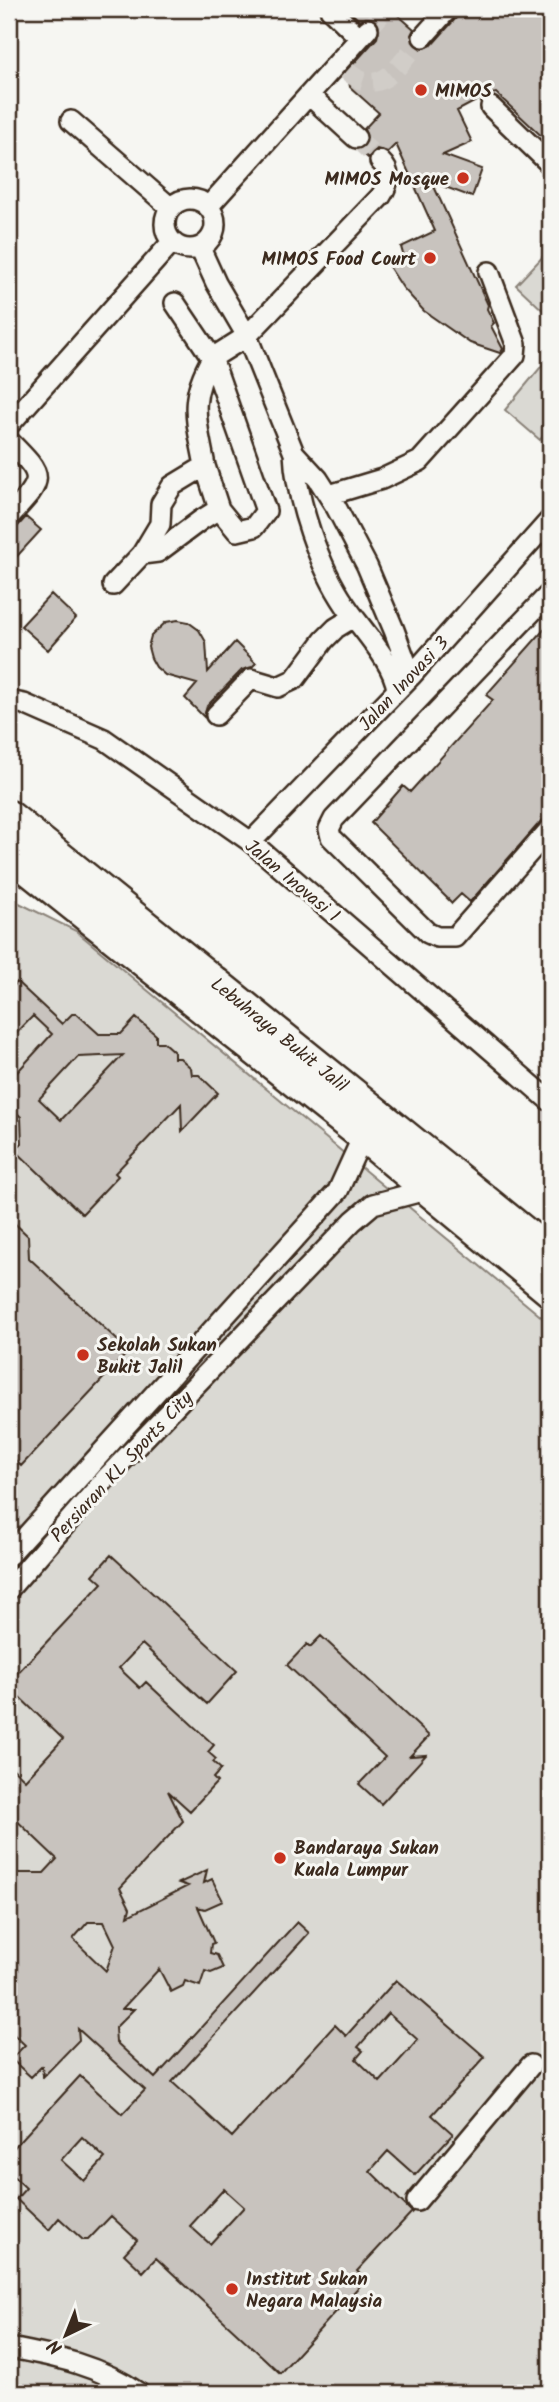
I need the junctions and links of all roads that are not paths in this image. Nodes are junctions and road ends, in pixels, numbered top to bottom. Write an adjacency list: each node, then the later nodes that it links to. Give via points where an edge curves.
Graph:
1 (330, 9): 4 (street, via 364,34 343,67)
2 (448, 9): 3 (street)
3 (423, 37)
4 (309, 95): 7 (street); 11 (street)
5 (491, 107): 9 (street)
6 (71, 121): 10 (street)
7 (356, 138)
8 (380, 161): 16 (street, via 389,173 381,196)
9 (550, 164)
10 (171, 208): 11 (street, via 192,200); 12 (street, via 165,225)
11 (208, 208): 13 (street, via 214,230)
12 (172, 242): 13 (street, via 185,249); 18 (street)
13 (200, 248): 16 (street)
14 (489, 272): 22 (street, via 516,344 515,355 420,461 382,479)
15 (175, 303): 17 (street)
16 (247, 336): 17 (street); 20 (street)
17 (212, 358): 21 (street, via 194,413); 23 (street, via 266,511 254,527 237,531)
18 (9, 425)
19 (9, 441): 24 (street, via 35,467 37,476 29,496)
20 (294, 453): 22 (street); 29 (street, via 295,478 313,536)
21 (205, 466): 23 (street); 26 (street, via 172,486 161,504 160,524)
22 (329, 495): 30 (street, via 380,595)
23 (219, 509): 26 (street, via 158,552)
24 (9, 517)
25 (550, 520): 30 (street, Jalan Inovasi 3)
26 (142, 554): 27 (street)
27 (113, 585)
28 (550, 593): 34 (street, via 329,829 331,838 428,933 446,938 455,937)
29 (354, 617): 30 (street, via 396,682); 32 (street, via 324,640 295,679 278,687 251,679)
30 (404, 683): 35 (street, Jalan Inovasi 3)
31 (9, 701): 35 (street, Jalan Inovasi 1, via 104,739)
32 (216, 715)
33 (9, 816): 40 (highway, Lebuhraya Bukit Jalil)
34 (550, 829)
35 (251, 842): 37 (street, Jalan Inovasi 1)
36 (9, 854): 38 (highway, Lebuhraya Bukit Jalil)
37 (550, 1101)
38 (363, 1136): 39 (highway, Lebuhraya Bukit Jalil); 42 (street, Persiaran KL Sports City, via 338,1191)
39 (426, 1190): 41 (highway, Lebuhraya Bukit Jalil); 43 (street, Persiaran KL Sports City, via 373,1204)
40 (550, 1254)
41 (550, 1291)
42 (194, 1349): 43 (street); 44 (street, Persiaran KL Sports City)
43 (213, 1367): 45 (street, Persiaran KL Sports City, via 108,1476)
44 (9, 1555)
45 (9, 1589)
46 (531, 2065): 47 (street)
47 (417, 2201)
48 (9, 2348): 49 (street, via 83,2363)
49 (139, 2393)

